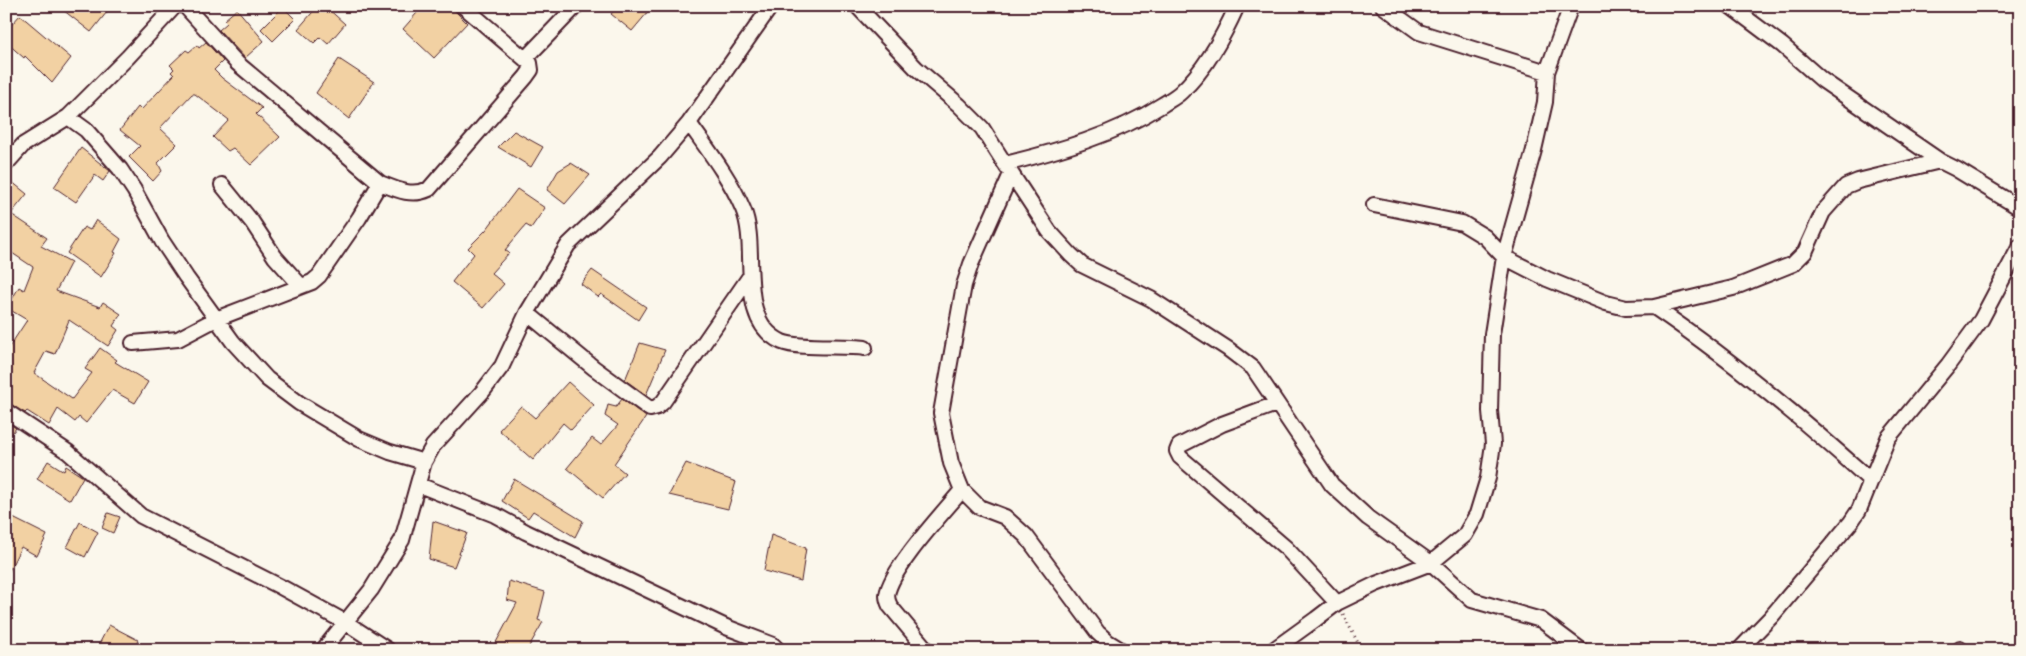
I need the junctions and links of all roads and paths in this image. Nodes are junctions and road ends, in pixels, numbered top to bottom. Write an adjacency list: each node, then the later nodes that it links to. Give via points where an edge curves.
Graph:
1 (175, 6): 13 (street)
2 (185, 6): 18 (street, via 237,63)
3 (463, 6): 11 (street)
4 (576, 6): 11 (street)
5 (771, 6): 14 (street)
6 (857, 6): 17 (street, via 916,68 982,128)
7 (1237, 6): 17 (street, via 1211,57 1181,93 1142,118)
8 (1383, 6): 12 (street, via 1419,32)
9 (1571, 6): 12 (street)
10 (1730, 6): 15 (street, via 1822,80)
11 (525, 59): 18 (street, via 531,70 526,77 429,188 420,193 405,193)
12 (1547, 72): 23 (street, via 1545,102 1534,150)
13 (68, 117): 16 (street, via 23,145); 28 (street, via 86,130 120,169 162,241)
14 (689, 123): 24 (street, via 730,183 744,211); 27 (street, via 660,157 568,245)
15 (1940, 161): 21 (street); 26 (street, via 1846,186 1823,212 1805,252 1793,264 1733,288)
16 (6, 164)
17 (1008, 169): 31 (street, via 1071,255 1082,264 1151,299 1228,349 1253,368); 36 (street, via 964,285 941,413 952,463)
18 (380, 183): 25 (street, via 319,276)
19 (222, 185): 25 (street, via 275,257)
20 (1374, 205): 23 (street, via 1462,224 1485,237)
21 (2020, 208)
22 (2020, 246): 34 (street, via 1981,320 1948,366 1888,438)
23 (1504, 258): 26 (street, via 1606,303 1626,308); 37 (street, via 1492,334 1490,411 1493,444 1488,478 1477,514 1465,535)
24 (750, 276): 27 (street, via 663,402 650,409); 30 (street, via 753,301 760,320 776,338 784,343 800,345)
25 (301, 286): 28 (street)
26 (1654, 307): 34 (street, via 1734,364 1803,419)
27 (527, 313): 33 (street, via 502,366 433,446)
28 (216, 319): 29 (street, via 178,338); 33 (street, via 249,361 299,403 377,447)
29 (133, 343)
30 (865, 348)
31 (1276, 404): 37 (street, via 1332,485 1368,518); 38 (street, via 1222,424 1179,446 1177,451 1286,548)
32 (6, 411): 39 (street, via 68,452 140,516)
33 (424, 462): 35 (street)
34 (1870, 480): 48 (street, via 1851,522)
35 (419, 485): 39 (street, via 402,540 371,590); 42 (street, via 495,515)
36 (962, 490): 43 (street, via 904,561 886,598); 44 (street, via 979,507 1005,517 1026,536 1098,633)
37 (1431, 563): 38 (street); 47 (street, via 1472,600 1541,620)
38 (1336, 603): 45 (street); 46 (path)
39 (345, 622): 40 (street); 41 (street)
40 (323, 650)
41 (388, 650)
42 (778, 650)
43 (927, 650)
44 (1121, 650)
45 (1273, 650)
46 (1360, 650)
47 (1581, 650)
48 (1739, 650)

